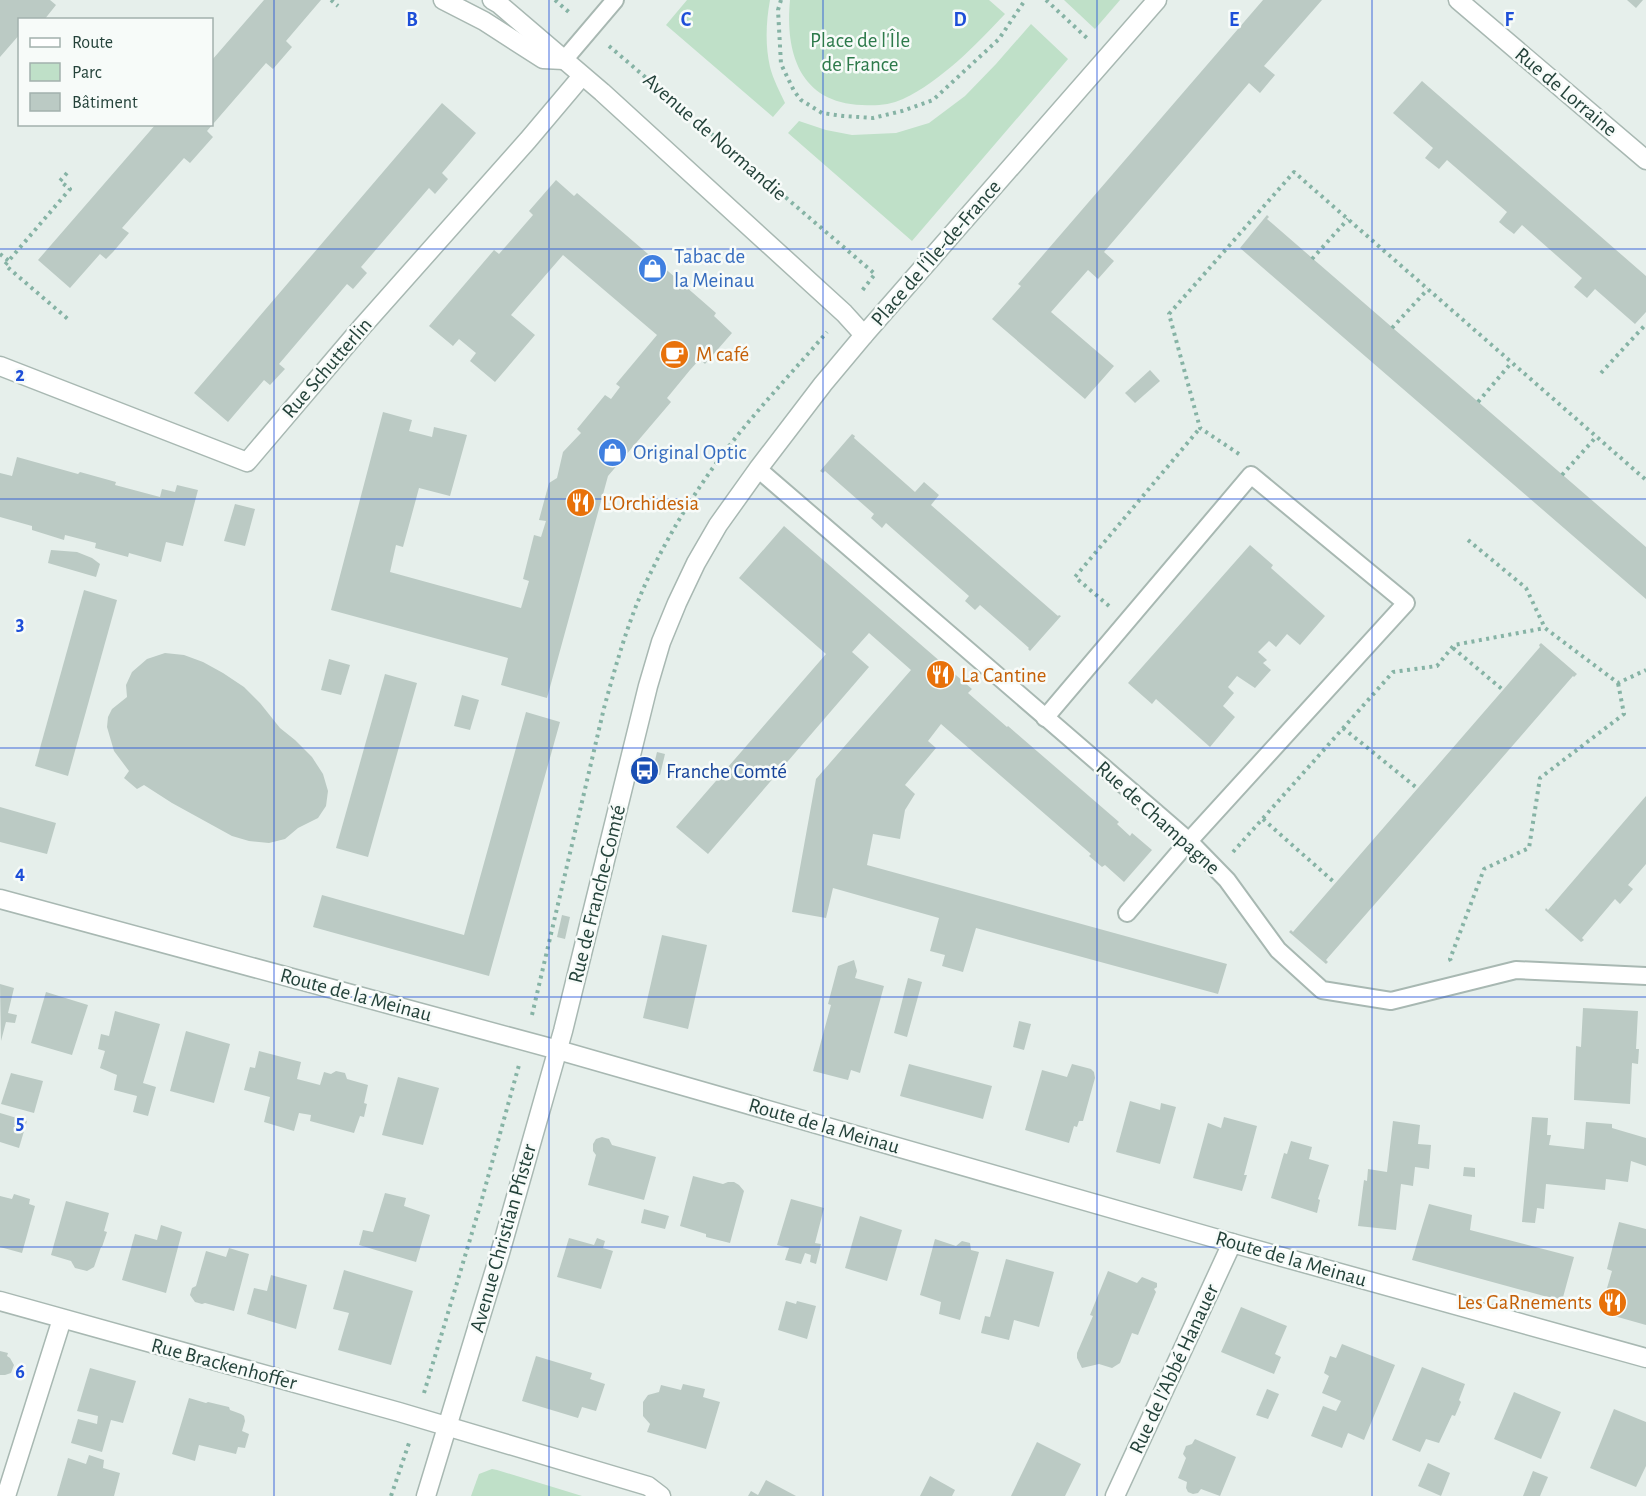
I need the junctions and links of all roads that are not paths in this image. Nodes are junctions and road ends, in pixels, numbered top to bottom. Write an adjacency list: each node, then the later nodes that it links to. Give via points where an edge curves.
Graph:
1 (442, 0): 6 (street, via 484,21 543,59)
2 (492, 0): 6 (street)
3 (615, 0): 6 (lane)
4 (1157, 0): 9 (street, Place de l'Île-de-France)
5 (1458, 0): 8 (street, Rue de Lorraine)
6 (564, 60): 7 (street, Place de l'Île-de-France)
7 (582, 76): 9 (street, Place de l'Île-de-France); 10 (street, Rue Schutterlin, via 247,462)
8 (1646, 160)
9 (864, 335): 11 (street, Rue de Franche-Comté)
10 (0, 366)
11 (758, 469): 12 (lane, Rue de Champagne); 17 (street, Rue de Franche-Comté, via 696,563 662,642)
12 (1045, 718): 13 (lane, Rue de Champagne); 13 (lane, via 1251,475 1406,603)
13 (1188, 841): 15 (lane); 16 (lane, Rue de Champagne, via 1227,880 1278,950 1322,990 1391,1001 1516,970)
14 (0, 898): 17 (street, Route de la Meinau)
15 (1127, 913)
16 (1646, 976)
17 (558, 1050): 18 (street, Route de la Meinau); 22 (street, Avenue Christian Pfister)
18 (1232, 1243): 21 (street, Route de la Meinau); 26 (street, Rue de l'Abbé Hanauer)
19 (0, 1301): 20 (street, Rue Brackenhoffer)
20 (62, 1319): 22 (street, Rue Brackenhoffer); 23 (street)
21 (1646, 1358)
22 (447, 1426): 24 (street, Avenue Christian Pfister); 25 (street, via 648,1486)
23 (6, 1496)
24 (426, 1496)
25 (661, 1496)
26 (1115, 1496)

